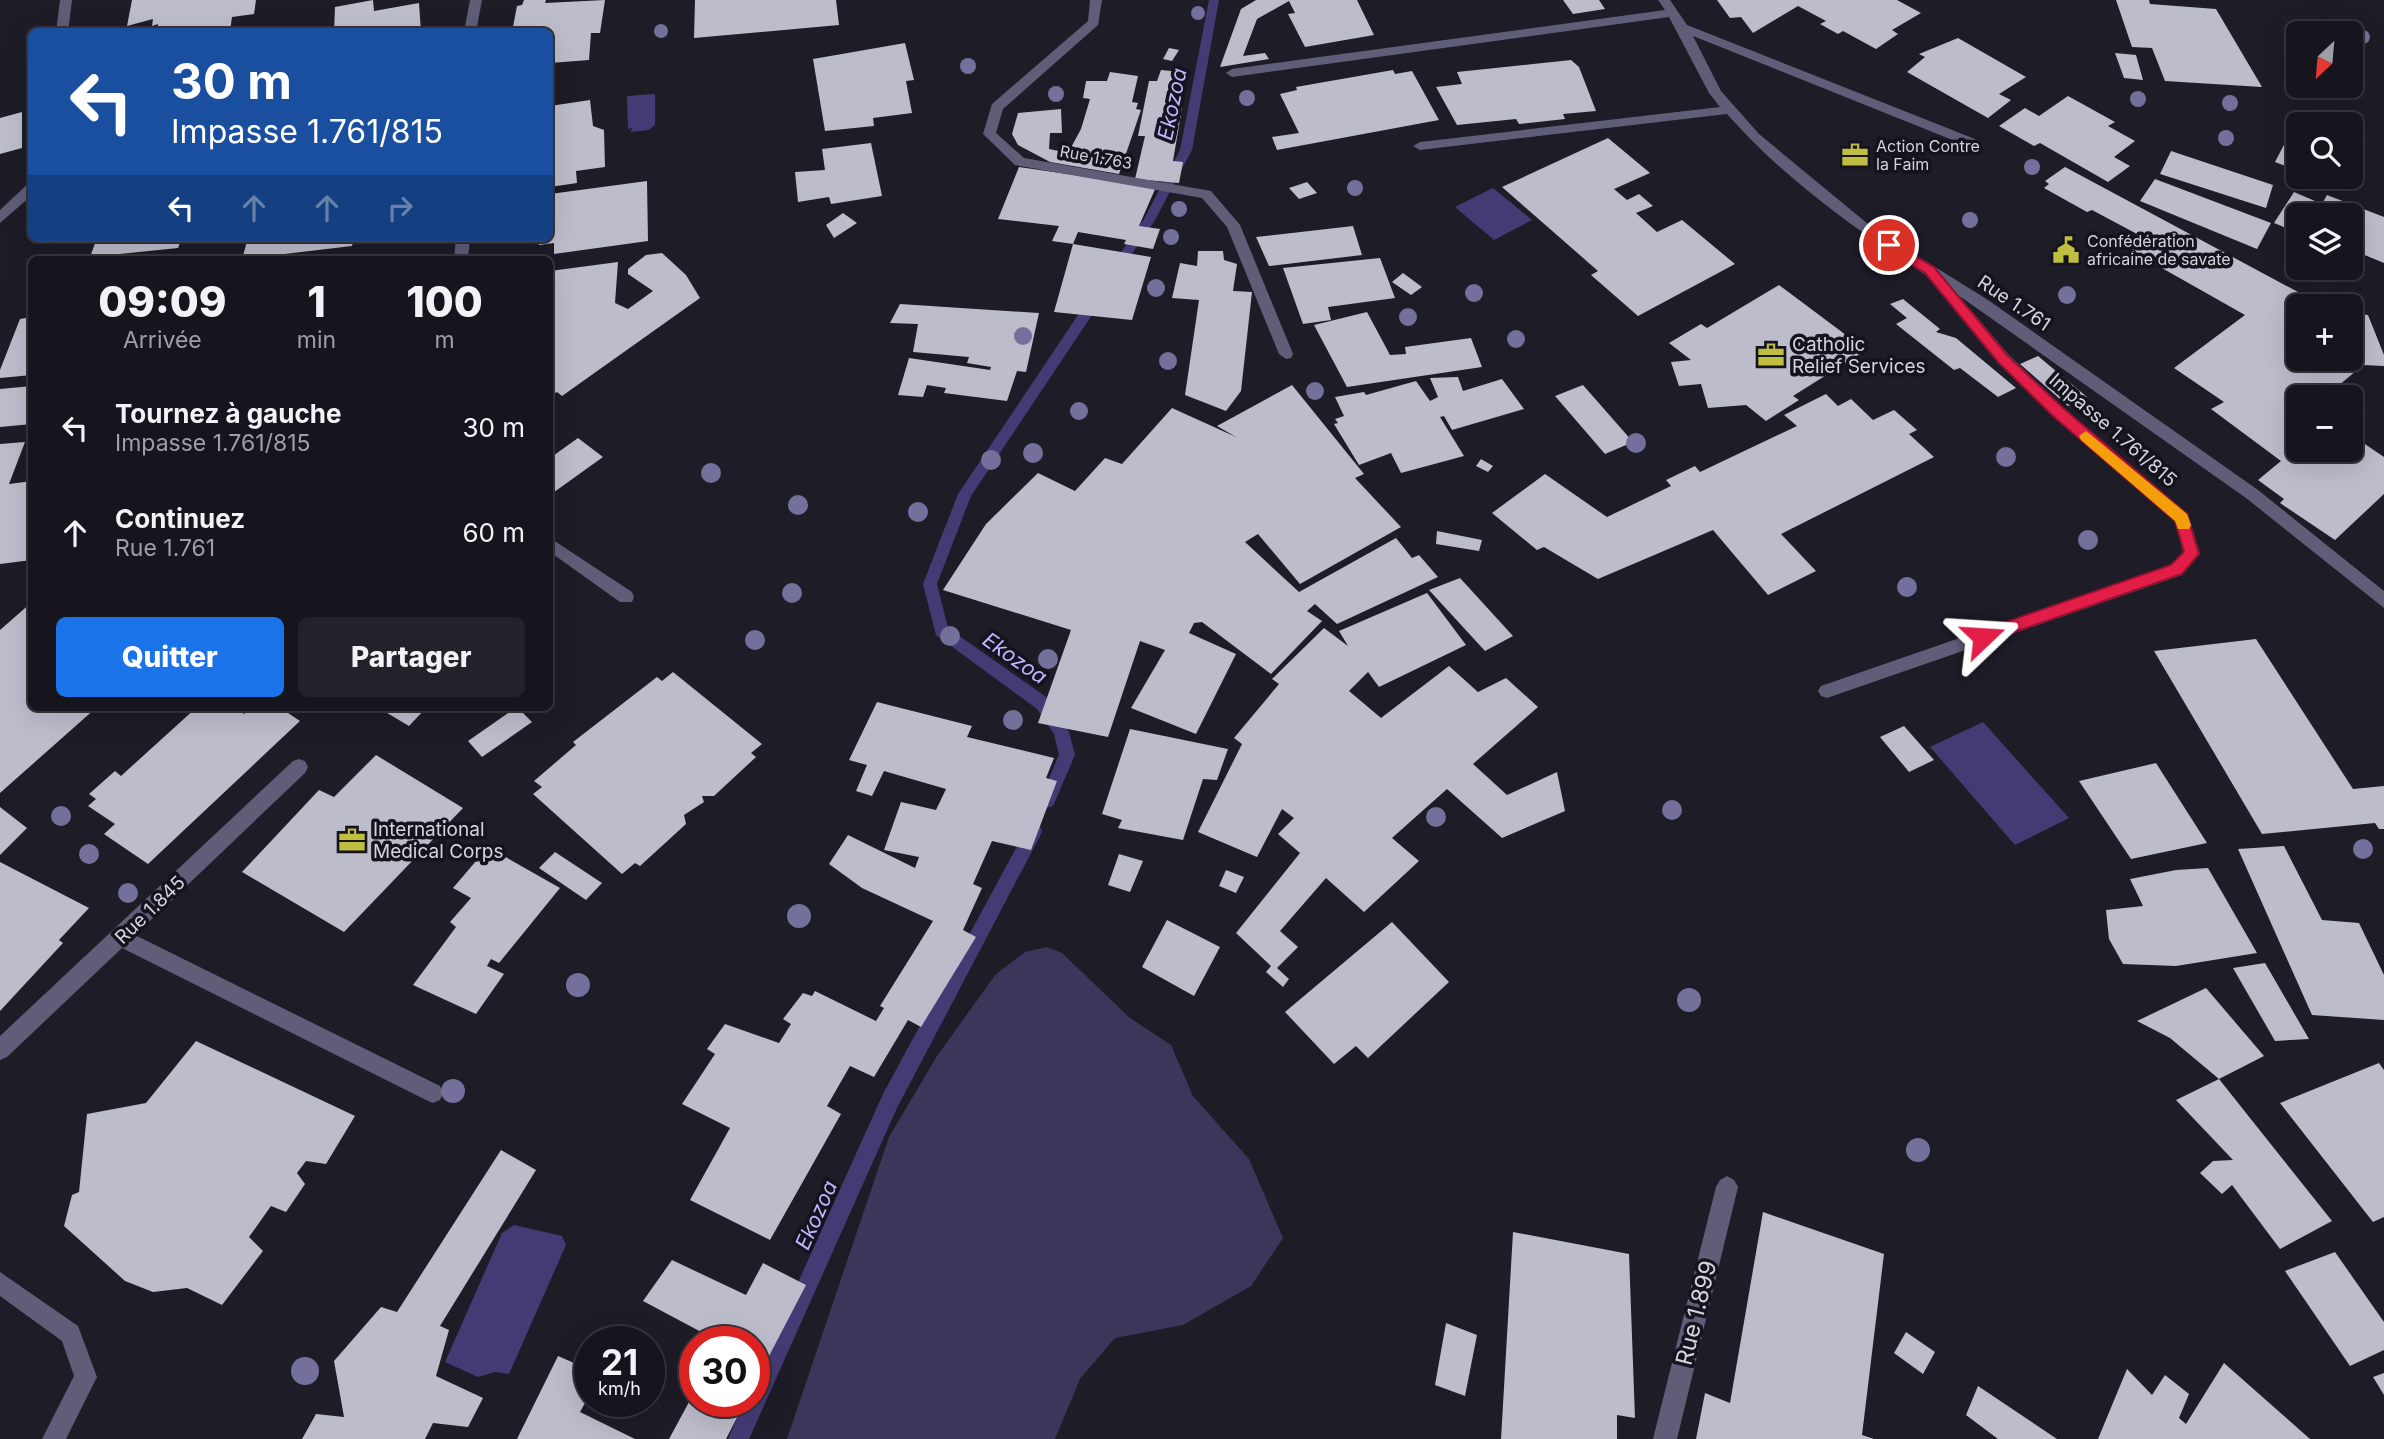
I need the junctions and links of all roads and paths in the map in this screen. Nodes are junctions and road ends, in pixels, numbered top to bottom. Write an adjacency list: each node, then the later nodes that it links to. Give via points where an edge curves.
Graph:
1 (66, 0): 5 (street)
2 (476, 0): 6 (street)
3 (1096, 0): 15 (street, Rue 1.763, via 1094,22 997,107 989,134 1020,162 1206,194 1233,225)
4 (1667, 6): 7 (street, Rue 1.761); 8 (street)
5 (62, 28)
6 (471, 28)
7 (1683, 29): 9 (street, Rue 1.761, via 1715,93); 10 (street)
8 (1232, 73)
9 (1730, 110): 11 (street); 14 (street, Rue 1.761, via 1754,137 1869,232)
10 (1975, 144)
11 (1420, 146)
12 (28, 190): 13 (street)
13 (0, 218)
14 (1929, 270): 18 (street, Rue 1.761, via 2252,494); 19 (street, Impasse 1.761/815, via 2003,359 2182,518 2192,554 2176,569)
15 (1286, 354)
16 (553, 546): 17 (street)
17 (626, 597)
18 (2384, 601)
19 (1826, 691)
20 (299, 767): 21 (street, Rue 1.845)
21 (122, 938): 22 (street, Rue 1.845); 23 (street)
22 (0, 1050)
23 (433, 1093)
24 (1727, 1187): 27 (street, Rue 1.899)
25 (0, 1283): 26 (street, via 69,1334 86,1377)
26 (54, 1439)
27 (1665, 1439)

